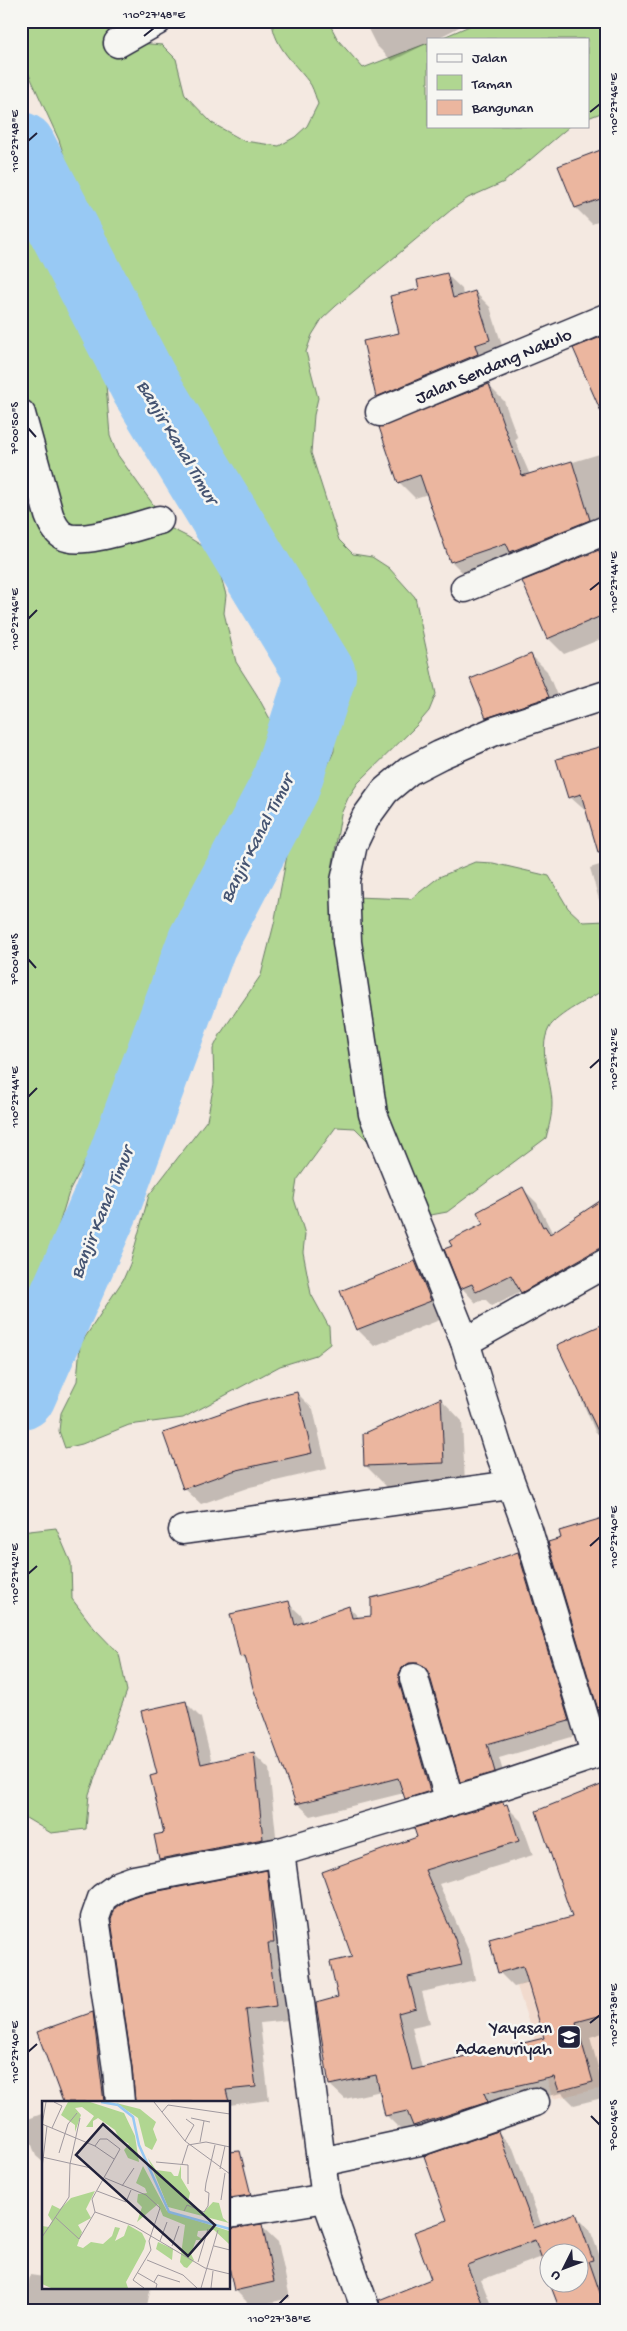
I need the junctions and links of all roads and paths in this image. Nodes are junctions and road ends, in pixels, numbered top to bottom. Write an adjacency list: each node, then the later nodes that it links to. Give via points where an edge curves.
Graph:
1 (156, 21): 2 (street)
2 (118, 43)
3 (606, 318): 4 (street, Jalan Sendang Nakulo)
4 (380, 412)
5 (21, 414): 6 (street, via 49,515 64,536 79,540)
6 (159, 520)
7 (606, 530): 8 (street)
8 (466, 588)
9 (606, 695): 11 (street, via 496,731 409,771 385,791 366,816 353,844 345,881 347,942 373,1114)
10 (606, 1263): 11 (street)
11 (464, 1342): 12 (street)
12 (511, 1485): 13 (street); 15 (street)
13 (183, 1530)
14 (414, 1678): 16 (street)
15 (601, 1752): 16 (street)
16 (450, 1802): 17 (street)
17 (280, 1852): 18 (street, via 134,1880 120,1885 102,1898 95,1918); 20 (street)
18 (120, 2101)
19 (535, 2102): 20 (street, via 424,2140)
20 (321, 2162): 21 (street)
21 (326, 2198): 22 (street); 23 (street)
22 (230, 2214)
23 (366, 2310)

